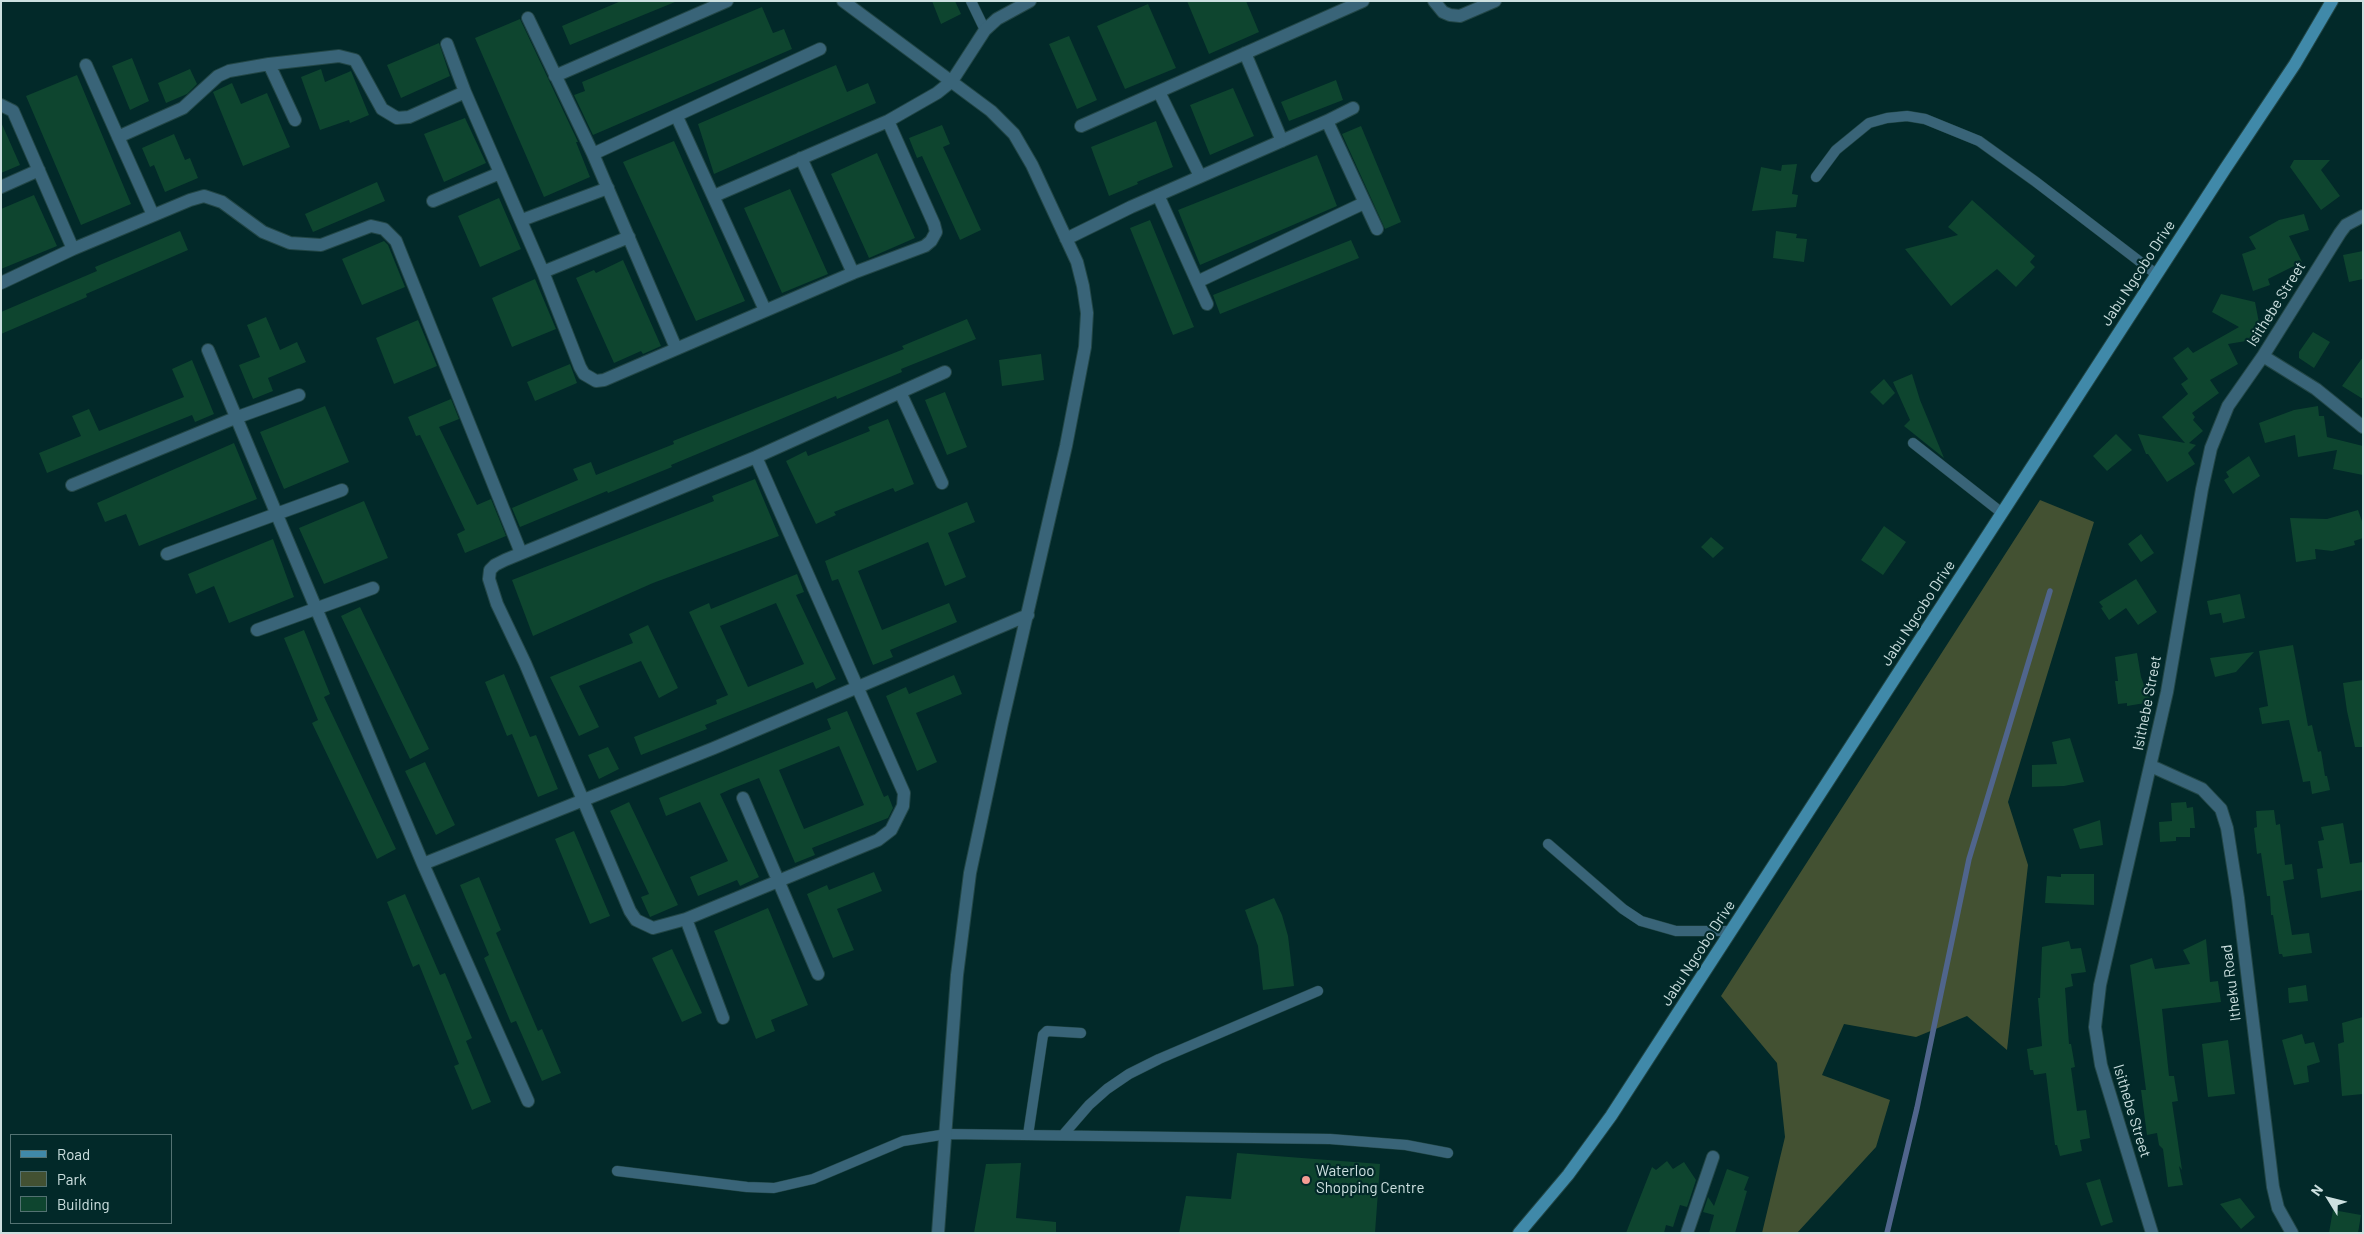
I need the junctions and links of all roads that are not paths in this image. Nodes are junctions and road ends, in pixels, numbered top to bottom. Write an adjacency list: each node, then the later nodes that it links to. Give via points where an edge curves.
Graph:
1 (727, 1): 16 (street)
2 (844, 1): 17 (street)
3 (971, 1): 10 (lane)
4 (1030, 1): 10 (street, via 997,19)
5 (1363, 1): 13 (street)
6 (1434, 1): 7 (street, via 1443,12 1460,16)
7 (1495, 1)
8 (2332, 1): 50 (main road, Jabu Ngcobo Drive, via 2295,64)
9 (528, 18): 16 (street)
10 (985, 30): 17 (street)
11 (447, 44): 18 (street)
12 (820, 49): 22 (street)
13 (1245, 53): 19 (street); 28 (street)
14 (269, 64): 18 (street, via 339,56 355,60 382,109 398,118 408,117); 23 (street); 27 (street, via 218,76 182,108)
15 (86, 65): 27 (street)
16 (555, 76): 29 (street)
17 (952, 81): 24 (street); 46 (street, via 991,111 1014,134 1032,164)
18 (465, 92): 32 (street)
19 (1159, 92): 26 (street); 33 (street)
20 (1, 105): 31 (street, via 13,111)
21 (1353, 108): 25 (street)
22 (677, 117): 29 (street); 38 (street)
23 (295, 120)
24 (888, 120): 30 (street); 49 (street, via 936,232 924,246)
25 (1327, 121): 28 (street); 40 (street)
26 (1081, 126)
27 (118, 137): 41 (street)
28 (1282, 141): 33 (street)
29 (593, 154): 36 (street)
30 (801, 158): 38 (street); 49 (street)
31 (39, 170): 35 (street); 47 (street)
32 (500, 172): 39 (street); 43 (street)
33 (1200, 176): 37 (street)
34 (1816, 177): 50 (lane, via 1836,150 1869,123 1907,116 1925,119 1979,141)
35 (1, 187)
36 (608, 188): 43 (street); 45 (street)
37 (1158, 195): 46 (street); 51 (street)
38 (714, 196): 54 (street)
39 (433, 201)
40 (1364, 203): 44 (street); 51 (street)
41 (153, 216): 47 (street); 70 (street, via 204,196 222,202 263,232 290,242 322,244 371,226 378,226 391,234)
42 (2363, 216): 57 (street, Isithebe Street, via 2346,225 2340,233)
43 (522, 220): 48 (street)
44 (1377, 229)
45 (629, 237): 48 (street); 55 (street)
46 (1066, 239): 74 (street, via 1084,286 1087,313 1084,347 1066,446)
47 (73, 249): 52 (street)
48 (543, 272): 55 (street, via 580,367 596,381)
49 (853, 273): 54 (street)
50 (2156, 274): 68 (main road, Jabu Ngcobo Drive)
51 (1197, 282): 53 (street)
52 (1, 283)
53 (1207, 304)
54 (765, 310): 55 (street)
55 (676, 348)
56 (208, 350): 61 (street)
57 (2263, 356): 62 (street, via 2316,389); 77 (street, Isithebe Street, via 2228,406 2211,448)
58 (945, 372): 59 (street)
59 (900, 392): 64 (street); 65 (street)
60 (299, 395): 61 (street)
61 (235, 418): 66 (street); 69 (street)
62 (2363, 427)
63 (1914, 443): 68 (lane)
64 (756, 457): 70 (street); 76 (street)
65 (942, 483)
66 (72, 485)
67 (342, 490): 69 (street)
68 (2002, 513): 84 (main road, Jabu Ngcobo Drive)
69 (276, 514): 71 (street); 73 (street)
70 (521, 553): 79 (street, via 495,565 490,570 489,580)
71 (167, 554)
72 (373, 588): 73 (street)
73 (315, 608): 75 (street); 81 (street)
74 (1028, 615): 76 (street); 90 (street, via 970,874 957,975)
75 (257, 630)
76 (859, 687): 79 (street); 82 (street, via 904,792 898,819 891,830 878,840)
77 (2151, 766): 99 (street, Isithebe Street, via 2100,985 2095,1027 2101,1066); 100 (street, Itheku Road, via 2202,789 2220,810 2227,828 2273,1187 2278,1208)
78 (743, 798): 82 (street)
79 (583, 800): 81 (street); 83 (street, via 636,920 653,928)
80 (1548, 844): 84 (lane, via 1641,921 1676,931)
81 (423, 864): 89 (street)
82 (777, 882): 83 (street); 85 (street)
83 (686, 920): 87 (street)
84 (1731, 931): 97 (main road, Jabu Ngcobo Drive, via 1611,1116 1568,1175)
85 (818, 974)
86 (1318, 990): 92 (lane, via 1129,1074 1089,1105)
87 (723, 1018)
88 (1080, 1033): 91 (lane, via 1047,1031 1044,1036)
89 (528, 1101)
90 (946, 1134): 91 (lane); 95 (lane, via 904,1141 813,1179 774,1188); 96 (street)
91 (1028, 1135): 92 (lane)
92 (1064, 1135): 93 (lane, via 1330,1139 1397,1144)
93 (1448, 1153)
94 (1714, 1157): 98 (street)
95 (617, 1171)
96 (938, 1233)
97 (1518, 1233)
98 (1687, 1233)
99 (2152, 1233)
100 (2292, 1233)

